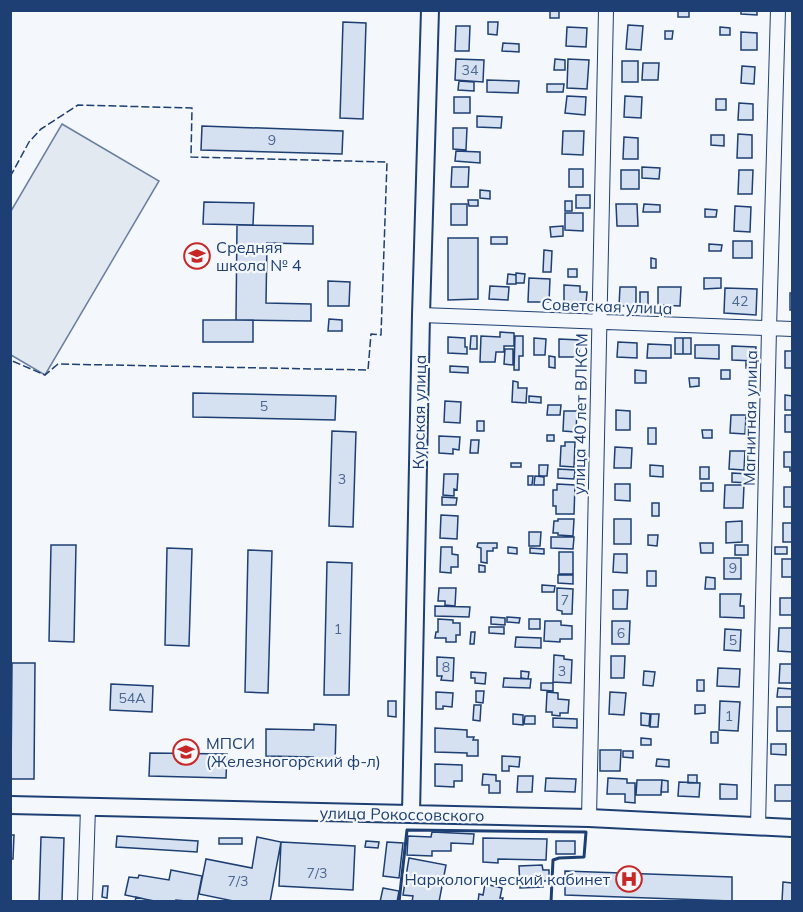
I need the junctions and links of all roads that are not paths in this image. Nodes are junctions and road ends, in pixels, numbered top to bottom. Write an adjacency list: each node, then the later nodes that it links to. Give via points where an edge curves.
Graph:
1 (430, 10): 4 (main road, Курская улица)
2 (606, 10): 5 (street, улица 40 лет ВЛКСМ)
3 (777, 10): 6 (street, Магнитная улица)
4 (421, 315): 5 (street, Советская улица); 10 (main road, Курская улица)
5 (598, 322): 6 (street, Советская улица); 11 (street, улица 40 лет ВЛКСМ)
6 (769, 329): 7 (street, Советская улица); 12 (street, Магнитная улица)
7 (792, 329)
8 (10, 804): 9 (main road, улица Рокоссовского)
9 (88, 807): 10 (main road, улица Рокоссовского); 14 (street)
10 (411, 814): 11 (main road, улица Рокоссовского)
11 (589, 818): 12 (main road, улица Рокоссовского)
12 (758, 827): 13 (main road, улица Рокоссовского)
13 (792, 828)
14 (85, 902)

